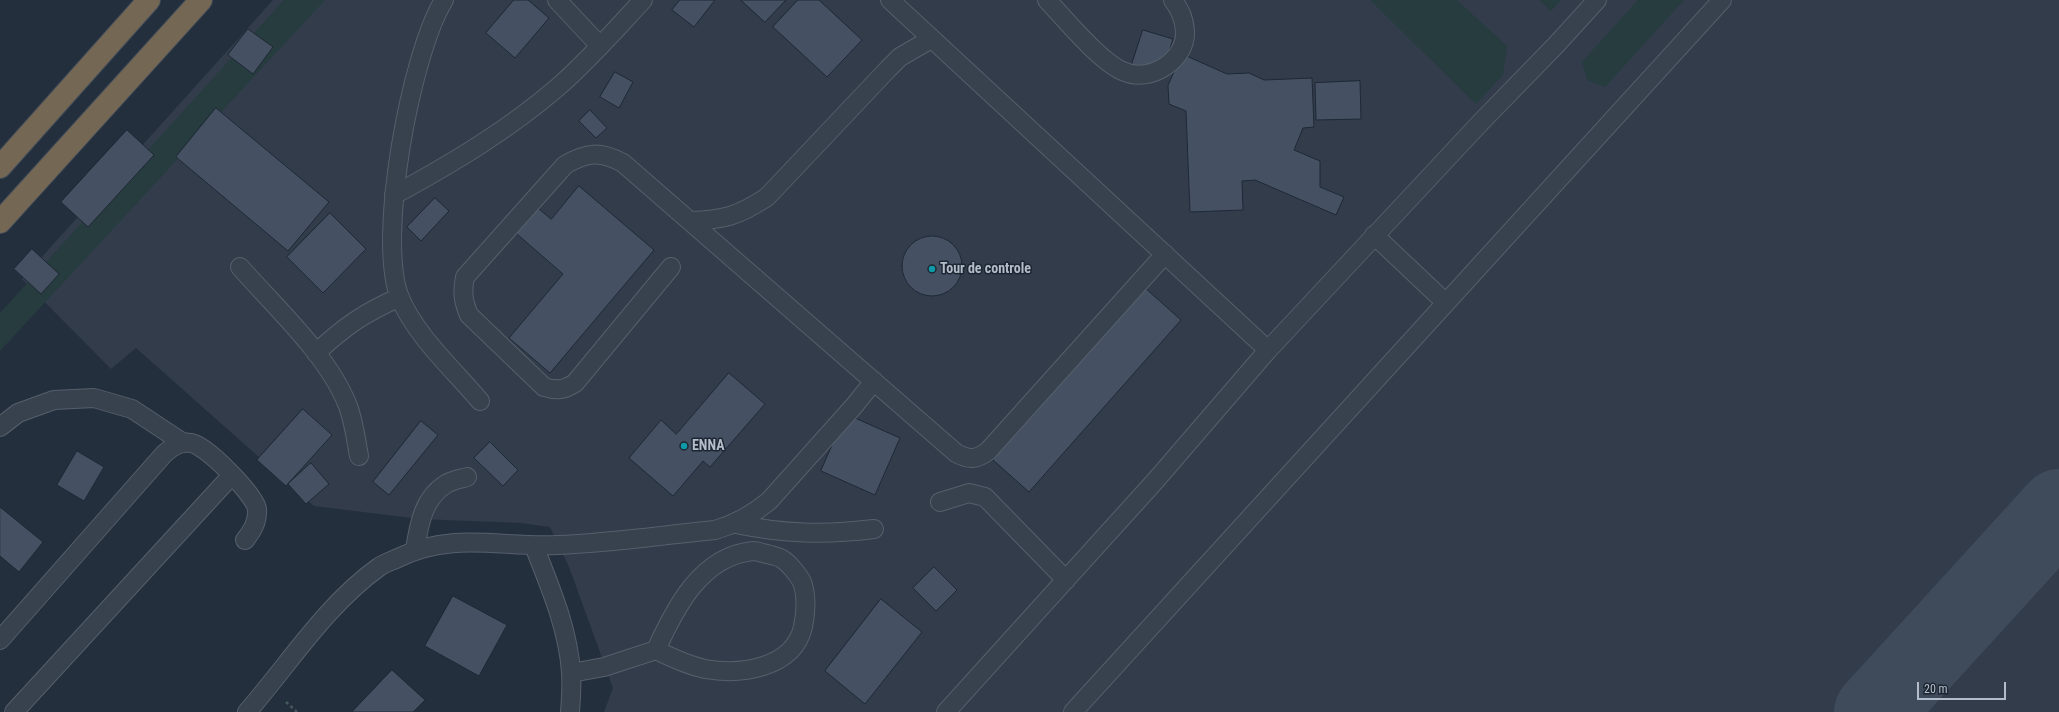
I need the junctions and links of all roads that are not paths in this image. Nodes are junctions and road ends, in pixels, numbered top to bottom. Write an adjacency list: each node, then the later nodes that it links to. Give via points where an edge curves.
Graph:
1 (149, 0): 13 (highway)
2 (201, 0): 15 (highway)
3 (444, 0): 14 (lane, via 438,10 419,65 403,130)
4 (557, 0): 12 (lane)
5 (643, 0): 12 (lane)
6 (890, 0): 11 (lane)
7 (1047, 0): 8 (lane, via 1108,62 1126,73 1146,75 1166,67 1179,52 1185,32 1182,12)
8 (1173, 0)
9 (1597, 0): 17 (lane)
10 (1722, 0): 22 (lane)
11 (931, 39): 16 (lane, via 900,57 767,197 745,212 720,220); 18 (lane)
12 (600, 46): 14 (lane, via 559,86 508,127 452,164)
13 (0, 166)
14 (394, 194): 21 (lane, via 393,262)
15 (0, 222)
16 (690, 222): 20 (lane, via 623,163 610,156 594,154 578,157 565,165 465,277 462,290 469,315 544,387 566,389 576,383); 25 (lane)
17 (1374, 235): 22 (lane); 23 (lane)
18 (1165, 254): 23 (lane); 25 (lane, via 988,451 978,458 966,459 956,453)
19 (240, 267): 24 (lane)
20 (671, 267)
21 (400, 297): 24 (lane, via 362,315 339,330); 26 (lane, via 417,328)
22 (1446, 303): 46 (lane)
23 (1268, 350): 38 (lane)
24 (316, 353): 29 (lane, via 338,384 348,407 355,431)
25 (874, 381): 33 (lane, via 769,501)
26 (480, 401)
27 (0, 427): 28 (lane, via 18,413 54,400 94,398 132,409)
28 (182, 442): 30 (lane, via 193,443 203,448); 39 (lane, via 164,454)
29 (358, 456)
30 (232, 475): 35 (lane, via 254,500 257,510 256,521); 42 (lane)
31 (467, 476): 37 (lane, via 446,484 430,499 420,519)
32 (940, 502): 38 (lane, via 969,493 984,497)
33 (736, 524): 34 (lane, via 770,531 805,534); 36 (lane, via 715,530)
34 (874, 529)
35 (245, 540)
36 (534, 546): 37 (lane, via 454,542); 41 (lane, via 567,640)
37 (416, 549): 43 (lane, via 380,566 350,592)
38 (1066, 580): 45 (lane)
39 (0, 640)
40 (656, 650): 40 (lane, via 680,662 704,669 730,671 756,669 782,658 800,637 806,611 802,581 782,558 754,551 725,558 703,574 684,598 668,623); 41 (lane, via 604,667)
41 (572, 673): 44 (lane)
42 (14, 712)
43 (247, 712)
44 (570, 712)
45 (946, 712)
46 (1073, 712)

